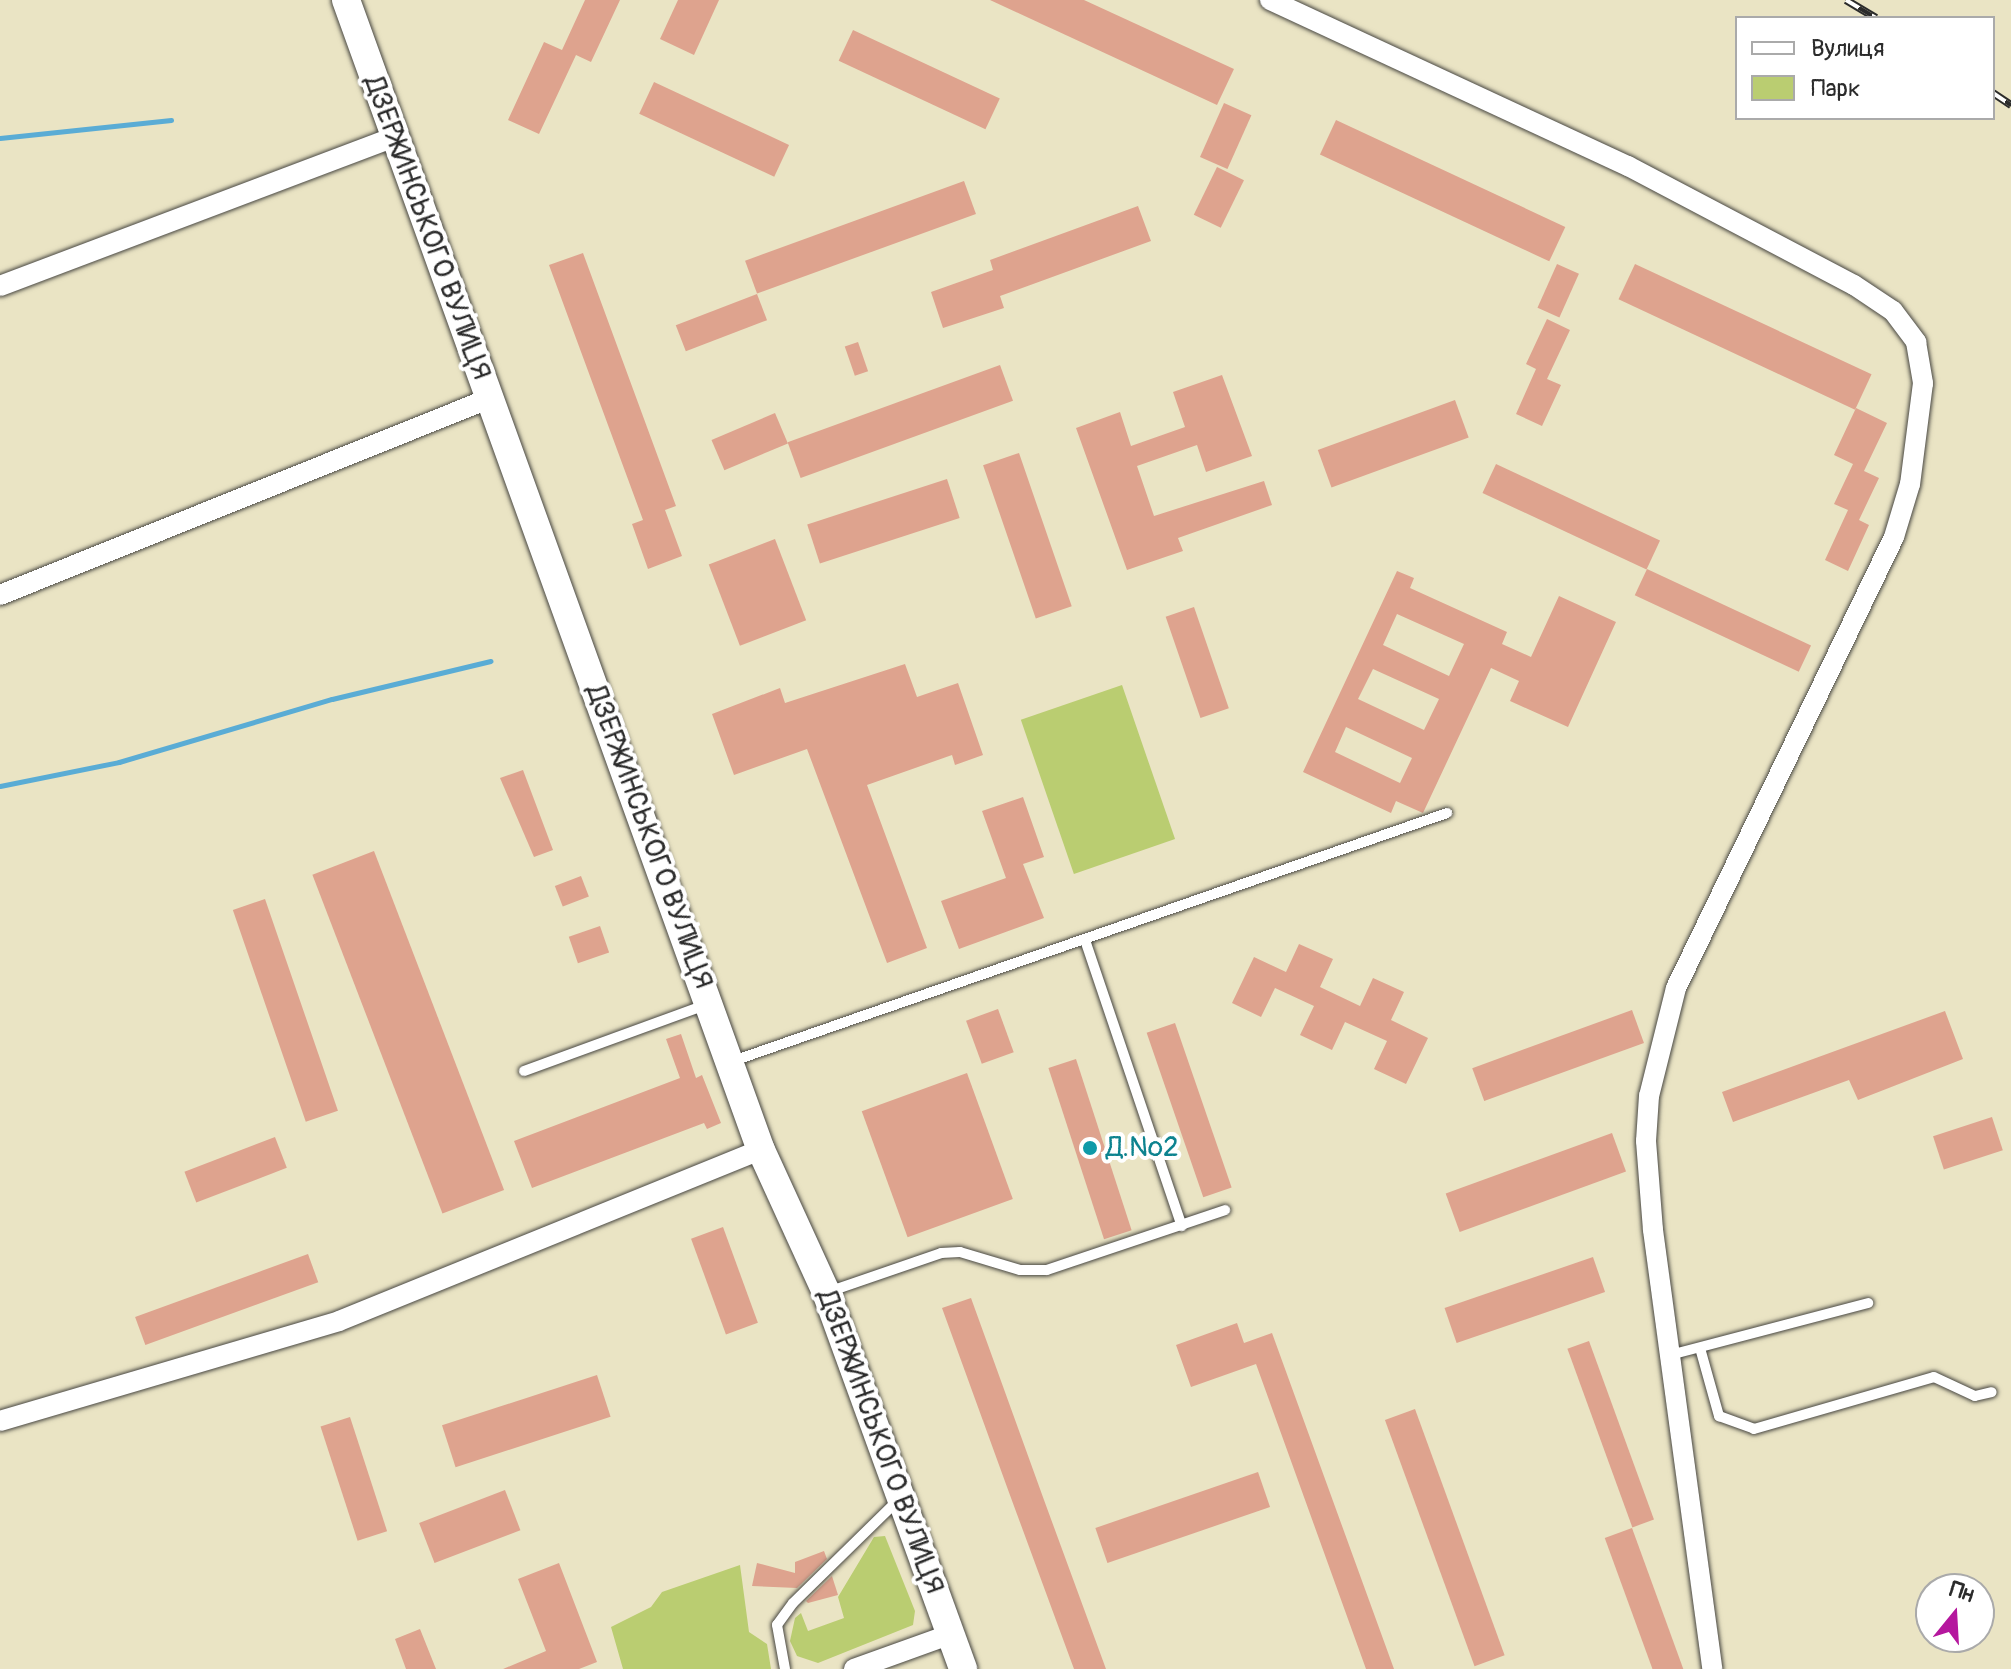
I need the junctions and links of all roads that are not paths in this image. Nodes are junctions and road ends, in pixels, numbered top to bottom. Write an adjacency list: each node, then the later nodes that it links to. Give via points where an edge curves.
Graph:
1 (1270, 0): 18 (street, via 1628,166 1854,285 1893,311 1916,342 1923,383 1910,484 1894,537 1676,988 1658,1048 1646,1141)
2 (352, 1): 3 (main road, ДЗЕРЖИНСЬКОГО ВУЛИЦЯ)
3 (392, 138): 4 (street); 5 (main road, ДЗЕРЖИНСЬКОГО ВУЛИЦЯ)
4 (0, 286)
5 (488, 399): 6 (street); 9 (main road, ДЗЕРЖИНСЬКОГО ВУЛИЦЯ)
6 (0, 595)
7 (1447, 813): 8 (lane)
8 (1085, 940): 10 (lane); 14 (lane)
9 (711, 1003): 10 (main road, ДЗЕРЖИНСЬКОГО ВУЛИЦЯ); 11 (lane)
10 (733, 1061): 12 (main road, ДЗЕРЖИНСЬКОГО ВУЛИЦЯ)
11 (524, 1071)
12 (761, 1150): 15 (main road, ДЗЕРЖИНСЬКОГО ВУЛИЦЯ); 20 (street, via 339,1321)
13 (1225, 1210): 14 (lane)
14 (1182, 1226): 15 (lane, via 1047,1270 1020,1270 960,1252 941,1253)
15 (826, 1292): 21 (main road, ДЗЕРЖИНСЬКОГО ВУЛИЦЯ)
16 (1868, 1303): 17 (lane)
17 (1700, 1348): 18 (lane); 19 (lane, via 1719,1416 1754,1429 1934,1377 1975,1396)
18 (1668, 1356): 26 (street)
19 (1992, 1392)
20 (0, 1421)
21 (898, 1500): 22 (main road, ДЗЕРЖИНСЬКОГО ВУЛИЦЯ); 23 (lane, via 777,1625)
22 (951, 1634): 24 (street); 25 (main road, ДЗЕРЖИНСЬКОГО ВУЛИЦЯ)
23 (785, 1669)
24 (854, 1669)
25 (963, 1669)
26 (1712, 1669)

